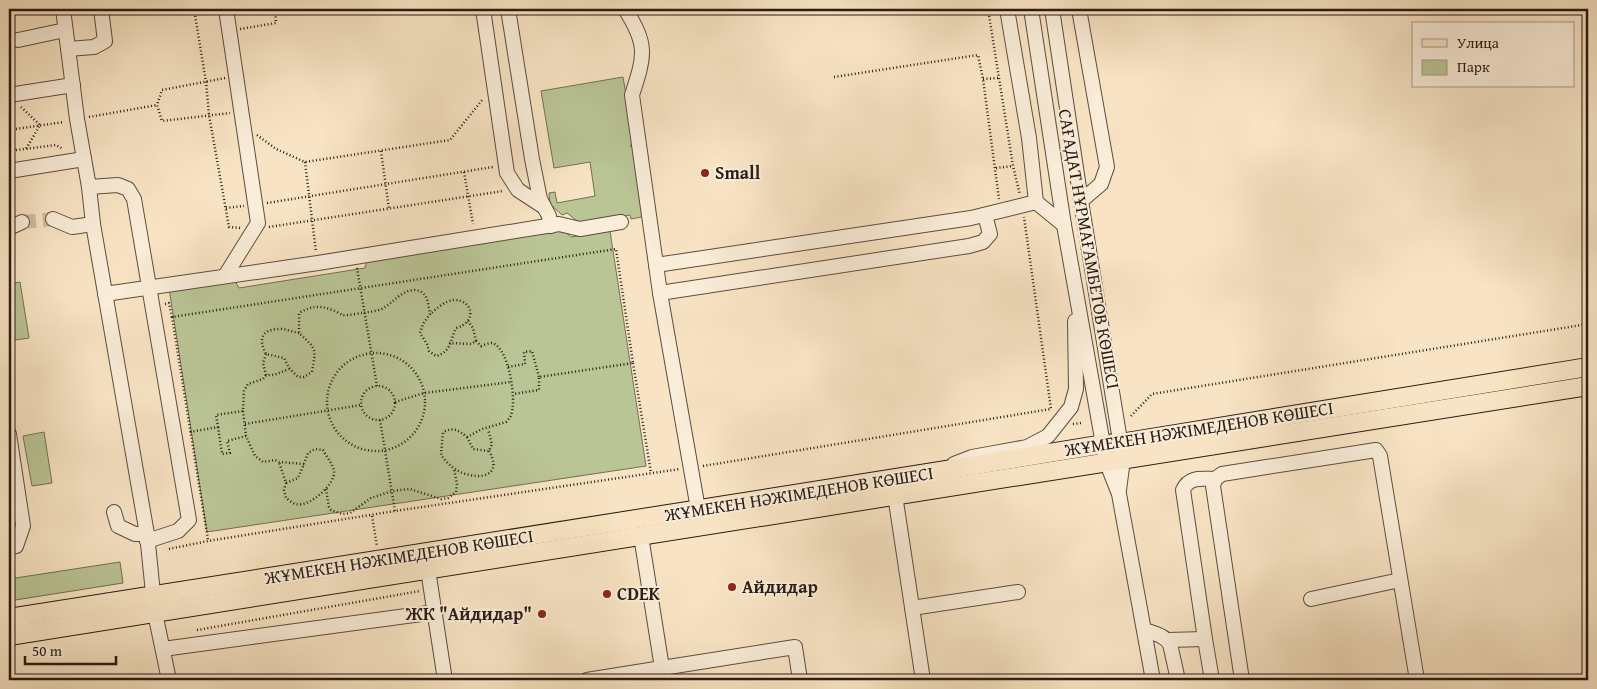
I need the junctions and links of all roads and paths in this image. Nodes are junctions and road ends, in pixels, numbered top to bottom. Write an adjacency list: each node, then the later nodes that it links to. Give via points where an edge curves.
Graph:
1 (63, 9): 15 (street)
2 (101, 9): 18 (street, via 105,41 94,47)
3 (194, 9): 23 (path)
4 (226, 9): 16 (street)
5 (275, 9): 16 (path, via 276,24)
6 (483, 9): 25 (street)
7 (555, 9): 14 (path)
8 (625, 9): 67 (street, via 642,43 641,66 632,94)
9 (988, 9): 21 (path)
10 (1007, 9): 49 (street, via 1029,138)
11 (1031, 9): 60 (street, САҒАДАТ НҰРМАҒАМБЕТОВ КӨШЕСІ)
12 (1052, 9): 48 (street, САҒАДАТ НҰРМАҒАМБЕТОВ КӨШЕСІ)
13 (1079, 9): 48 (street, via 1107,168 1101,184)
14 (508, 12): 51 (street, via 532,159)
15 (65, 30): 17 (street); 18 (street)
16 (230, 31): 19 (street)
17 (18, 40)
18 (68, 49): 24 (street)
19 (236, 76): 23 (path); 28 (street)
20 (834, 77): 22 (path, via 978,55)
21 (999, 78): 22 (path); 39 (path)
22 (983, 79): 40 (path)
23 (206, 82): 29 (path); 29 (path, via 162,90 157,105 162,121)
24 (73, 85): 26 (street); 36 (street)
25 (496, 88): 34 (path, via 491,89 450,140); 38 (street)
26 (9, 95)
27 (21, 107): 32 (path, via 40,125)
28 (241, 111): 29 (path); 50 (street)
29 (209, 115): 52 (path)
30 (252, 131): 37 (path, via 276,149)
31 (9, 146): 33 (path)
32 (26, 149): 33 (path); 36 (path, via 56,145)
33 (15, 150): 35 (path)
34 (381, 150): 37 (path); 43 (path)
35 (9, 152)
36 (84, 158): 41 (street); 44 (street)
37 (305, 162): 46 (path)
38 (506, 165): 42 (path); 45 (street, via 507,174)
39 (1013, 166): 40 (path); 49 (path)
40 (996, 168): 54 (path)
41 (9, 171)
42 (464, 172): 43 (path); 47 (path)
43 (386, 184): 46 (path); 53 (path)
44 (89, 187): 59 (street); 69 (street, via 118,185 128,188 134,199)
45 (518, 190): 47 (path); 51 (street)
46 (308, 196): 50 (path); 57 (path)
47 (469, 197): 53 (path); 62 (path)
48 (1081, 201): 113 (street, САҒАДАТ НҰРМАҒАМБЕТОВ КӨШЕСІ)
49 (1029, 203): 54 (street); 60 (street)
50 (256, 204): 52 (path); 63 (street, via 258,223)
51 (544, 207): 61 (street)
52 (226, 208): 63 (path, via 229,227)
53 (389, 209): 57 (path)
54 (1001, 210): 55 (street)
55 (985, 215): 67 (street); 71 (street, via 990,234 983,242 969,246)
56 (53, 219): 59 (street, via 72,226)
57 (312, 221): 63 (path); 66 (path)
58 (621, 222): 61 (street, via 580,229 559,224)
59 (93, 224): 72 (street)
60 (1064, 225): 65 (street, САҒАДАТ НҰРМАҒАМБЕТОВ КӨШЕСІ)
61 (551, 226): 64 (street)
62 (474, 228)
63 (254, 229): 68 (street)
64 (356, 256): 66 (street); 70 (path)
65 (1071, 258): 113 (street, САҒАДАТ НҰРМАҒАМБЕТОВ КӨШЕСІ); 117 (street, via 1076,389 1071,407 1048,436 1027,447 972,457)
66 (318, 263): 68 (street)
67 (656, 265): 71 (street)
68 (225, 276): 69 (street)
69 (150, 288): 72 (street); 73 (street)
70 (360, 289): 74 (path); 76 (path); 84 (path, via 616,249)
71 (660, 293): 124 (street)
72 (105, 294): 129 (street)
73 (153, 305): 76 (path, via 170,303); 129 (street, via 189,520 178,531)
74 (364, 312): 75 (path, via 384,308 406,292 415,290 423,292); 79 (path, via 343,315 331,309 309,307 299,313); 82 (path)
75 (430, 314): 77 (path, via 452,300 461,301 471,311); 81 (path, via 420,333 429,351 436,356 444,354)
76 (172, 317): 106 (path)
77 (468, 321): 80 (path); 81 (path, via 456,328)
78 (1588, 324): 99 (path, via 1152,394)
79 (298, 333): 83 (path, via 279,328 267,332 261,339); 87 (path, via 314,347 316,354 312,372 298,377)
80 (476, 341): 81 (path, via 471,344); 86 (path, via 481,346 489,343 499,348)
81 (449, 343)
82 (370, 353): 91 (path); 93 (path, via 390,355 404,361 415,372); 97 (path, via 340,368 331,384)
83 (266, 354): 87 (path, via 284,358); 88 (path, via 263,363)
84 (633, 363): 89 (path); 118 (path)
85 (1588, 366): 113 (main road, ЖҰМЕКЕН НӘЖІМЕДЕНОВ КӨШЕСІ)
86 (508, 367): 89 (path, via 526,364 524,352 532,351); 90 (path)
87 (289, 368): 88 (path)
88 (266, 375): 98 (path, via 263,380 248,384 244,391)
89 (539, 377): 94 (path, via 539,390)
90 (511, 382): 93 (path); 94 (path)
91 (377, 386): 95 (path, via 389,390); 96 (path, via 364,392)
92 (1588, 386): 113 (main road, ЖҰМЕКЕН НӘЖІМЕДЕНОВ КӨШЕСІ)
93 (424, 393): 95 (path); 111 (path, via 424,415 416,431 403,443)
94 (513, 394): 105 (path, via 511,414 506,422)
95 (395, 402): 100 (path, via 391,413)
96 (360, 405): 97 (path); 100 (path, via 368,417)
97 (328, 409): 102 (path); 111 (path, via 339,434 353,445 369,451)
98 (243, 411): 102 (path); 104 (path, via 216,415)
99 (1131, 416)
100 (380, 420): 111 (path)
101 (1081, 423): 103 (path)
102 (245, 424): 108 (path)
103 (1071, 424)
104 (218, 427): 106 (path); 108 (path, via 222,454 230,453 228,441)
105 (488, 428): 109 (path); 112 (path, via 492,444)
106 (190, 432): 130 (path)
107 (9, 434): 110 (street)
108 (246, 436): 114 (path, via 255,456 263,462)
109 (467, 437): 112 (path, via 473,449); 116 (path, via 450,428 443,432 440,455)
110 (10, 450): 131 (street, via 23,526 16,546)
111 (385, 451): 122 (path)
112 (489, 452): 116 (path, via 495,466 490,472 470,476)
113 (1113, 452): 117 (main road, ЖҰМЕКЕН НӘЖІМЕДЕНОВ КӨШЕСІ); 123 (main road, ЖҰМЕКЕН НӘЖІМЕДЕНОВ КӨШЕСІ); 142 (street, САҒАДАТ НҰРМАҒАМБЕТОВ КӨШЕСІ)
114 (279, 462): 115 (path); 120 (path)
115 (304, 464): 120 (path, via 298,478); 121 (path, via 308,453 315,449 323,450 334,470 334,478)
116 (454, 469): 122 (path, via 456,492 448,498 430,497 410,489)
117 (934, 472): 124 (main road, ЖҰМЕКЕН НӘЖІМЕДЕНОВ КӨШЕСІ)
118 (650, 473)
119 (1215, 479): 134 (street, via 1222,474 1376,450 1380,456); 145 (street, via 1193,479 1185,484 1183,490); 157 (street, via 1213,486)
120 (286, 483): 121 (path, via 286,498 296,505 307,503)
121 (326, 489): 122 (path, via 331,510 342,514)
122 (392, 491): 125 (path)
123 (895, 495): 128 (main road, ЖҰМЕКЕН НӘЖІМЕДЕНОВ КӨШЕСІ); 139 (street)
124 (698, 509): 132 (main road, ЖҰМЕКЕН НӘЖІМЕДЕНОВ КӨШЕСІ)
125 (395, 511)
126 (114, 512): 129 (street, via 118,526)
127 (372, 516): 132 (path)
128 (641, 536): 133 (main road, ЖҰМЕКЕН НӘЖІМЕДЕНОВ КӨШЕСІ); 148 (street)
129 (147, 537): 138 (street)
130 (208, 541)
131 (9, 547)
132 (379, 560): 138 (main road, ЖҰМЕКЕН НӘЖІМЕДЕНОВ КӨШЕСІ)
133 (428, 570): 135 (street); 138 (main road, ЖҰМЕКЕН НӘЖІМЕДЕНОВ КӨШЕСІ)
134 (1400, 580): 137 (street); 158 (street)
135 (432, 589): 140 (street); 143 (path)
136 (1018, 592): 139 (street)
137 (1311, 599)
138 (154, 605): 141 (main road, ЖҰМЕКЕН НӘЖІМЕДЕНОВ КӨШЕСІ); 144 (main road, ЖҰМЕКЕН НӘЖІМЕДЕНОВ КӨШЕСІ); 147 (street)
139 (912, 608): 153 (street)
140 (436, 612): 147 (street); 150 (street)
141 (9, 618)
142 (1145, 630): 146 (street); 154 (street, САҒАДАТ НҰРМАҒАМБЕТОВ КӨШЕСІ)
143 (190, 631)
144 (9, 636)
145 (1205, 639): 146 (street); 156 (street)
146 (1168, 640): 155 (street)
147 (163, 649): 149 (street)
148 (662, 668): 151 (street); 152 (street, via 794,647)
149 (169, 680)
150 (445, 680)
151 (587, 680)
152 (800, 680)
153 (923, 680)
154 (1153, 680)
155 (1178, 680)
156 (1212, 680)
157 (1242, 680)
158 (1417, 680)

